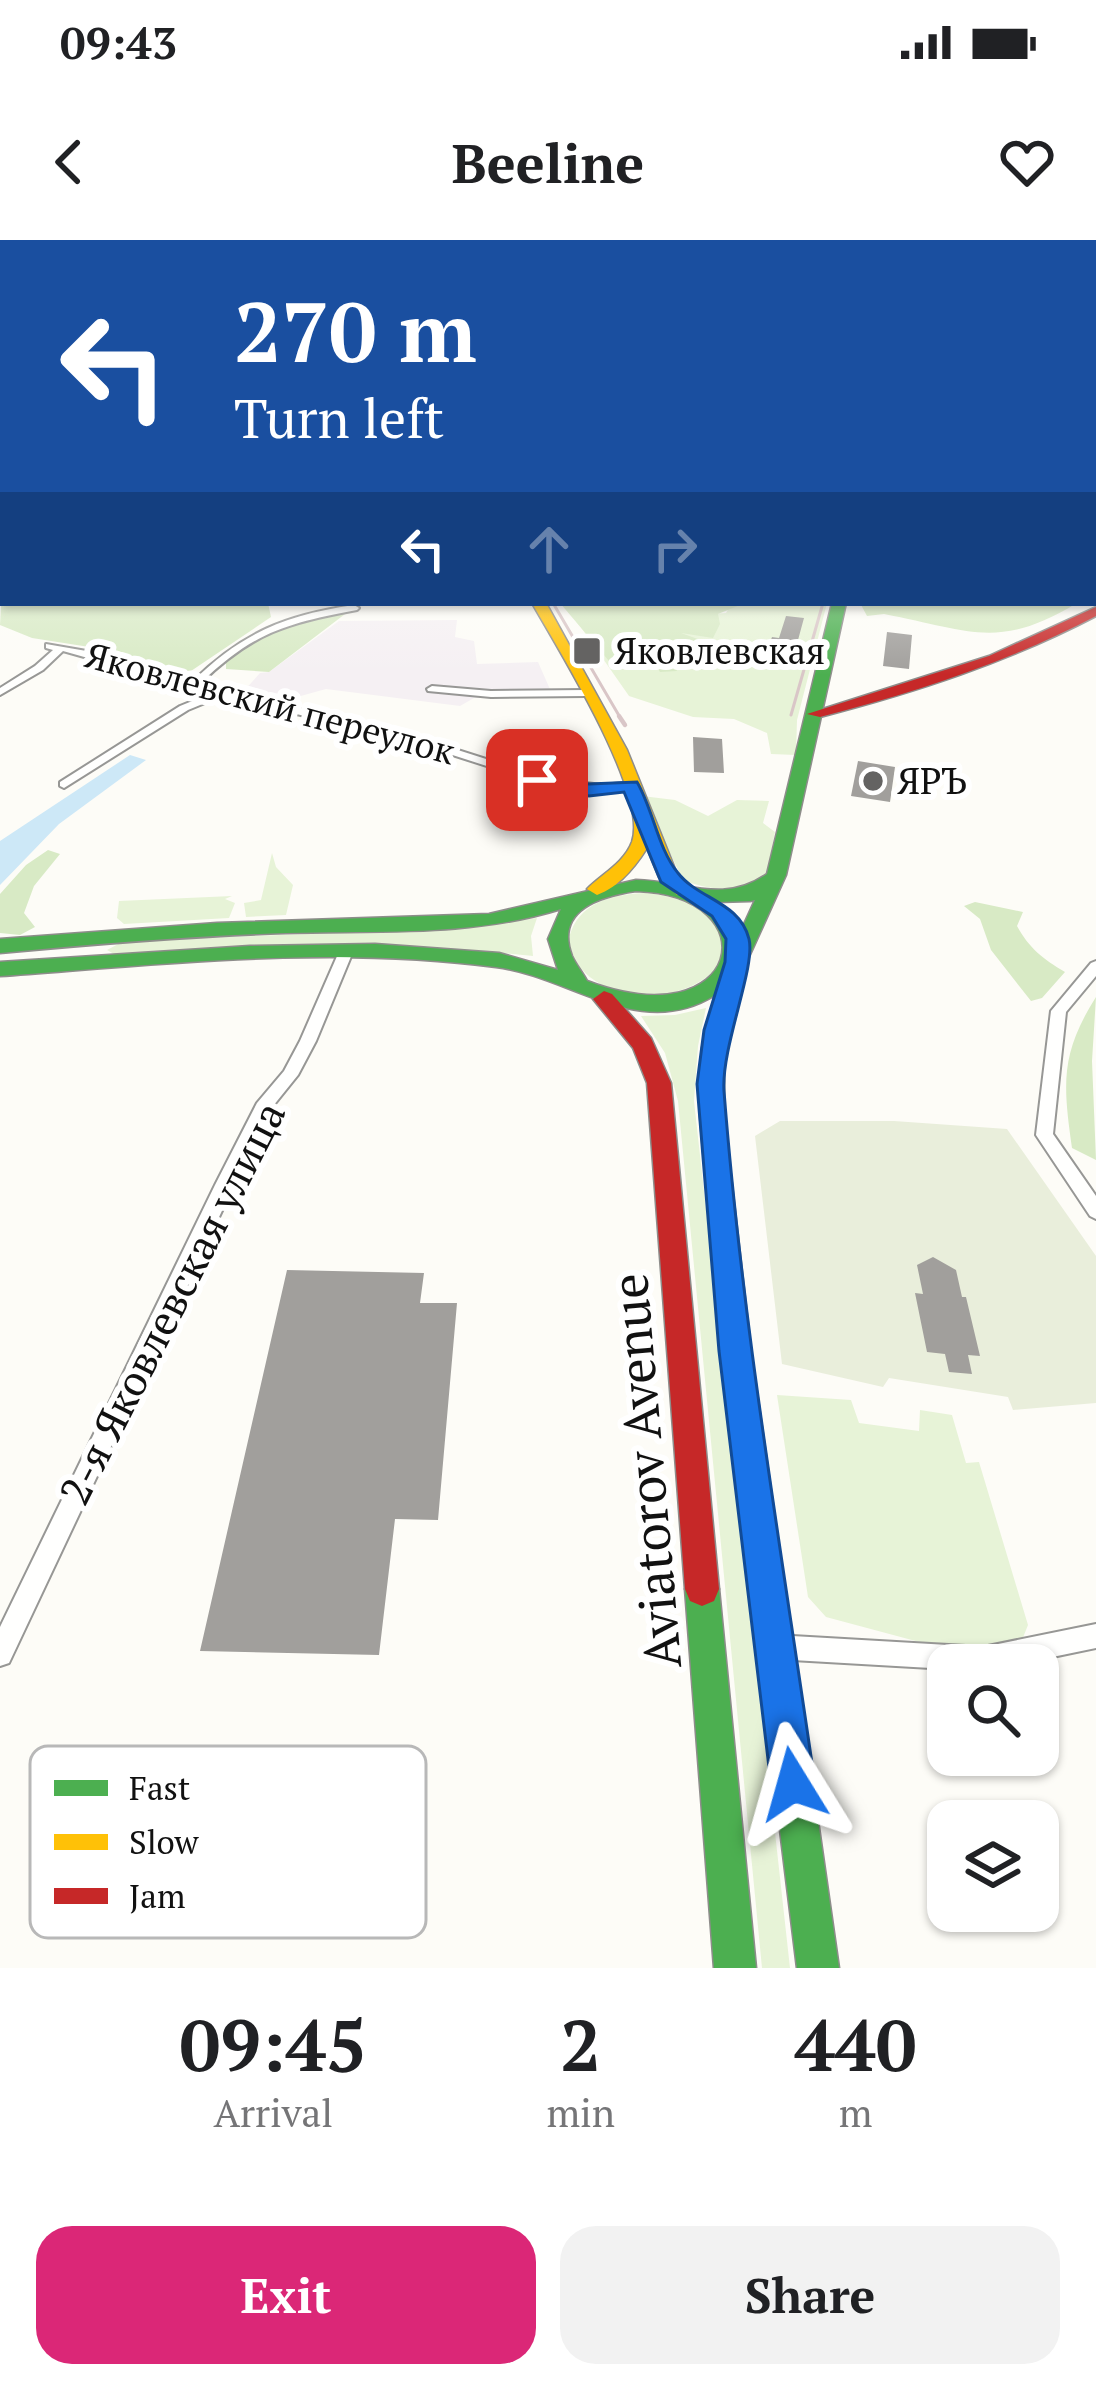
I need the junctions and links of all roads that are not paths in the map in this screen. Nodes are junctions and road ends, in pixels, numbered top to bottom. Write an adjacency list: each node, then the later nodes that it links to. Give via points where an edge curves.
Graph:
1 (541, 606): 9 (main road)
2 (838, 607): 10 (main road)
3 (354, 608): 5 (street, via 263,628)
4 (1096, 611): 10 (main road, via 934,683)
5 (194, 684): 7 (street, Яковлевский переулок, via 55,647 39,668); 8 (street, Яковлевский переулок)
6 (432, 688): 9 (street)
7 (0, 692)
8 (220, 693): 11 (street); 12 (street, Яковлевский переулок, via 555,784)
9 (586, 693): 12 (main road)
10 (815, 714): 14 (main road)
11 (64, 784)
12 (631, 786): 13 (main road)
13 (640, 810): 15 (main road, via 669,878); 16 (main road, via 634,852)
14 (776, 875): 15 (main road, via 746,896); 19 (main road)
15 (689, 893): 16 (main road, via 629,885); 19 (main road, via 734,929)
16 (587, 896): 17 (main road, via 462,923); 22 (main road, via 564,915 555,937 559,959)
17 (0, 946)
18 (345, 954): 21 (main road); 22 (main road, via 511,962); 26 (street, 2-я Яковлевская улица, via 308,1041 262,1107 221,1190)
19 (735, 965): 22 (main road, via 713,989 669,1004 635,1004); 25 (main road, via 710,1084)
20 (1096, 966): 23 (street, via 1059,1011 1044,1135)
21 (0, 969)
22 (588, 988): 27 (main road, Aviatorov Avenue, via 644,1043 659,1083)
23 (1096, 1211)
24 (1096, 1636): 25 (street, via 983,1659)
25 (775, 1647): 28 (main road)
26 (0, 1654)
27 (735, 1968)
28 (818, 1968)

